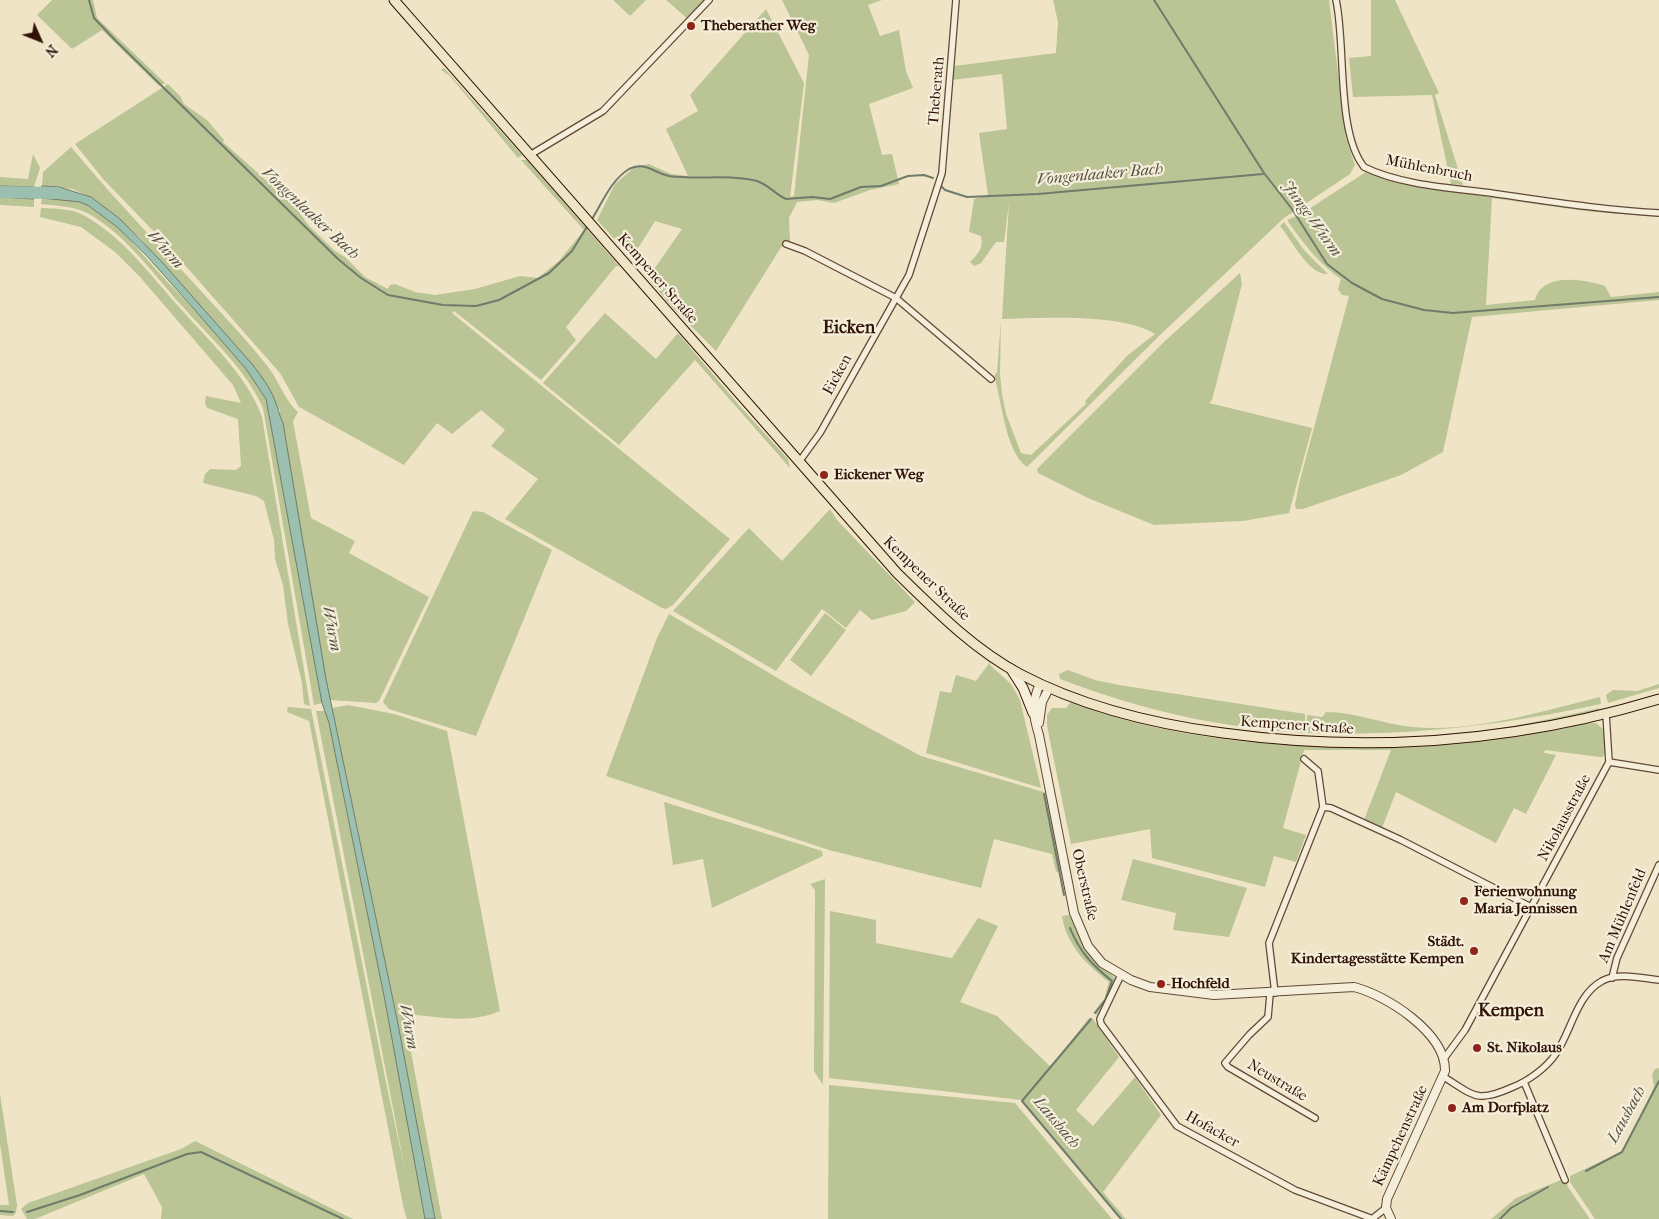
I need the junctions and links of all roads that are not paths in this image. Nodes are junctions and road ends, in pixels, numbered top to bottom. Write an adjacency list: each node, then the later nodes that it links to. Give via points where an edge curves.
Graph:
1 (394, 0): 5 (main road, Kempener Straße)
2 (709, 0): 5 (street, via 603,111)
3 (956, 0): 6 (street, Theberath, via 942,173)
4 (1336, 0): 7 (street, Mühlenbruch, via 1348,119 1353,147 1364,167 1438,186)
5 (530, 155): 11 (main road, Kempener Straße)
6 (938, 184): 9 (street, Eicken, via 909,275)
7 (1659, 214)
8 (786, 244): 9 (street)
9 (896, 298): 10 (street); 11 (street, Eicken, via 820,433)
10 (991, 378)
11 (799, 462): 12 (main road, Kempener Straße, via 897,574 956,628)
12 (1011, 668): 13 (main road, Kempener Straße); 15 (main road)
13 (1045, 686): 15 (street, via 1034,696); 16 (main road, Kempener Straße, via 1106,709 1173,725 1236,735 1335,744 1409,742 1497,734); 17 (street, via 1038,714)
14 (1659, 699): 16 (main road, Kempener Straße)
15 (1033, 713): 17 (street)
16 (1606, 714): 19 (street)
17 (1040, 735): 24 (street, Oberstraße, via 1074,913 1082,936 1093,953)
18 (1304, 758): 21 (street, via 1318,771)
19 (1609, 762): 20 (street); 23 (street, Nikolausstraße)
20 (1659, 770)
21 (1322, 807): 23 (street, via 1331,808 1401,840); 27 (street, via 1269,943)
22 (1659, 865): 25 (street, Am Mühlenfeld, via 1617,958)
23 (1531, 907): 28 (street, Nikolausstraße, via 1465,1030)
24 (1121, 975): 27 (street, Oberstraße, via 1150,987 1214,995); 34 (street, Hofacker, via 1100,1019 1101,1024 1177,1126 1295,1190)
25 (1612, 978): 26 (street); 30 (street, via 1596,985 1584,1000 1555,1056)
26 (1659, 980)
27 (1272, 993): 28 (street, Oberstraße, via 1347,987 1375,993 1404,1010 1422,1027); 31 (street, Neustraße, via 1268,1017 1225,1063)
28 (1444, 1060): 29 (street)
29 (1444, 1077): 30 (street, via 1479,1098 1488,1098); 33 (street, Kämpchenstraße, via 1403,1162)
30 (1524, 1082): 32 (street)
31 (1315, 1118)
32 (1565, 1180)
33 (1386, 1208): 34 (street); 35 (street)
34 (1372, 1219)
35 (1391, 1219)

